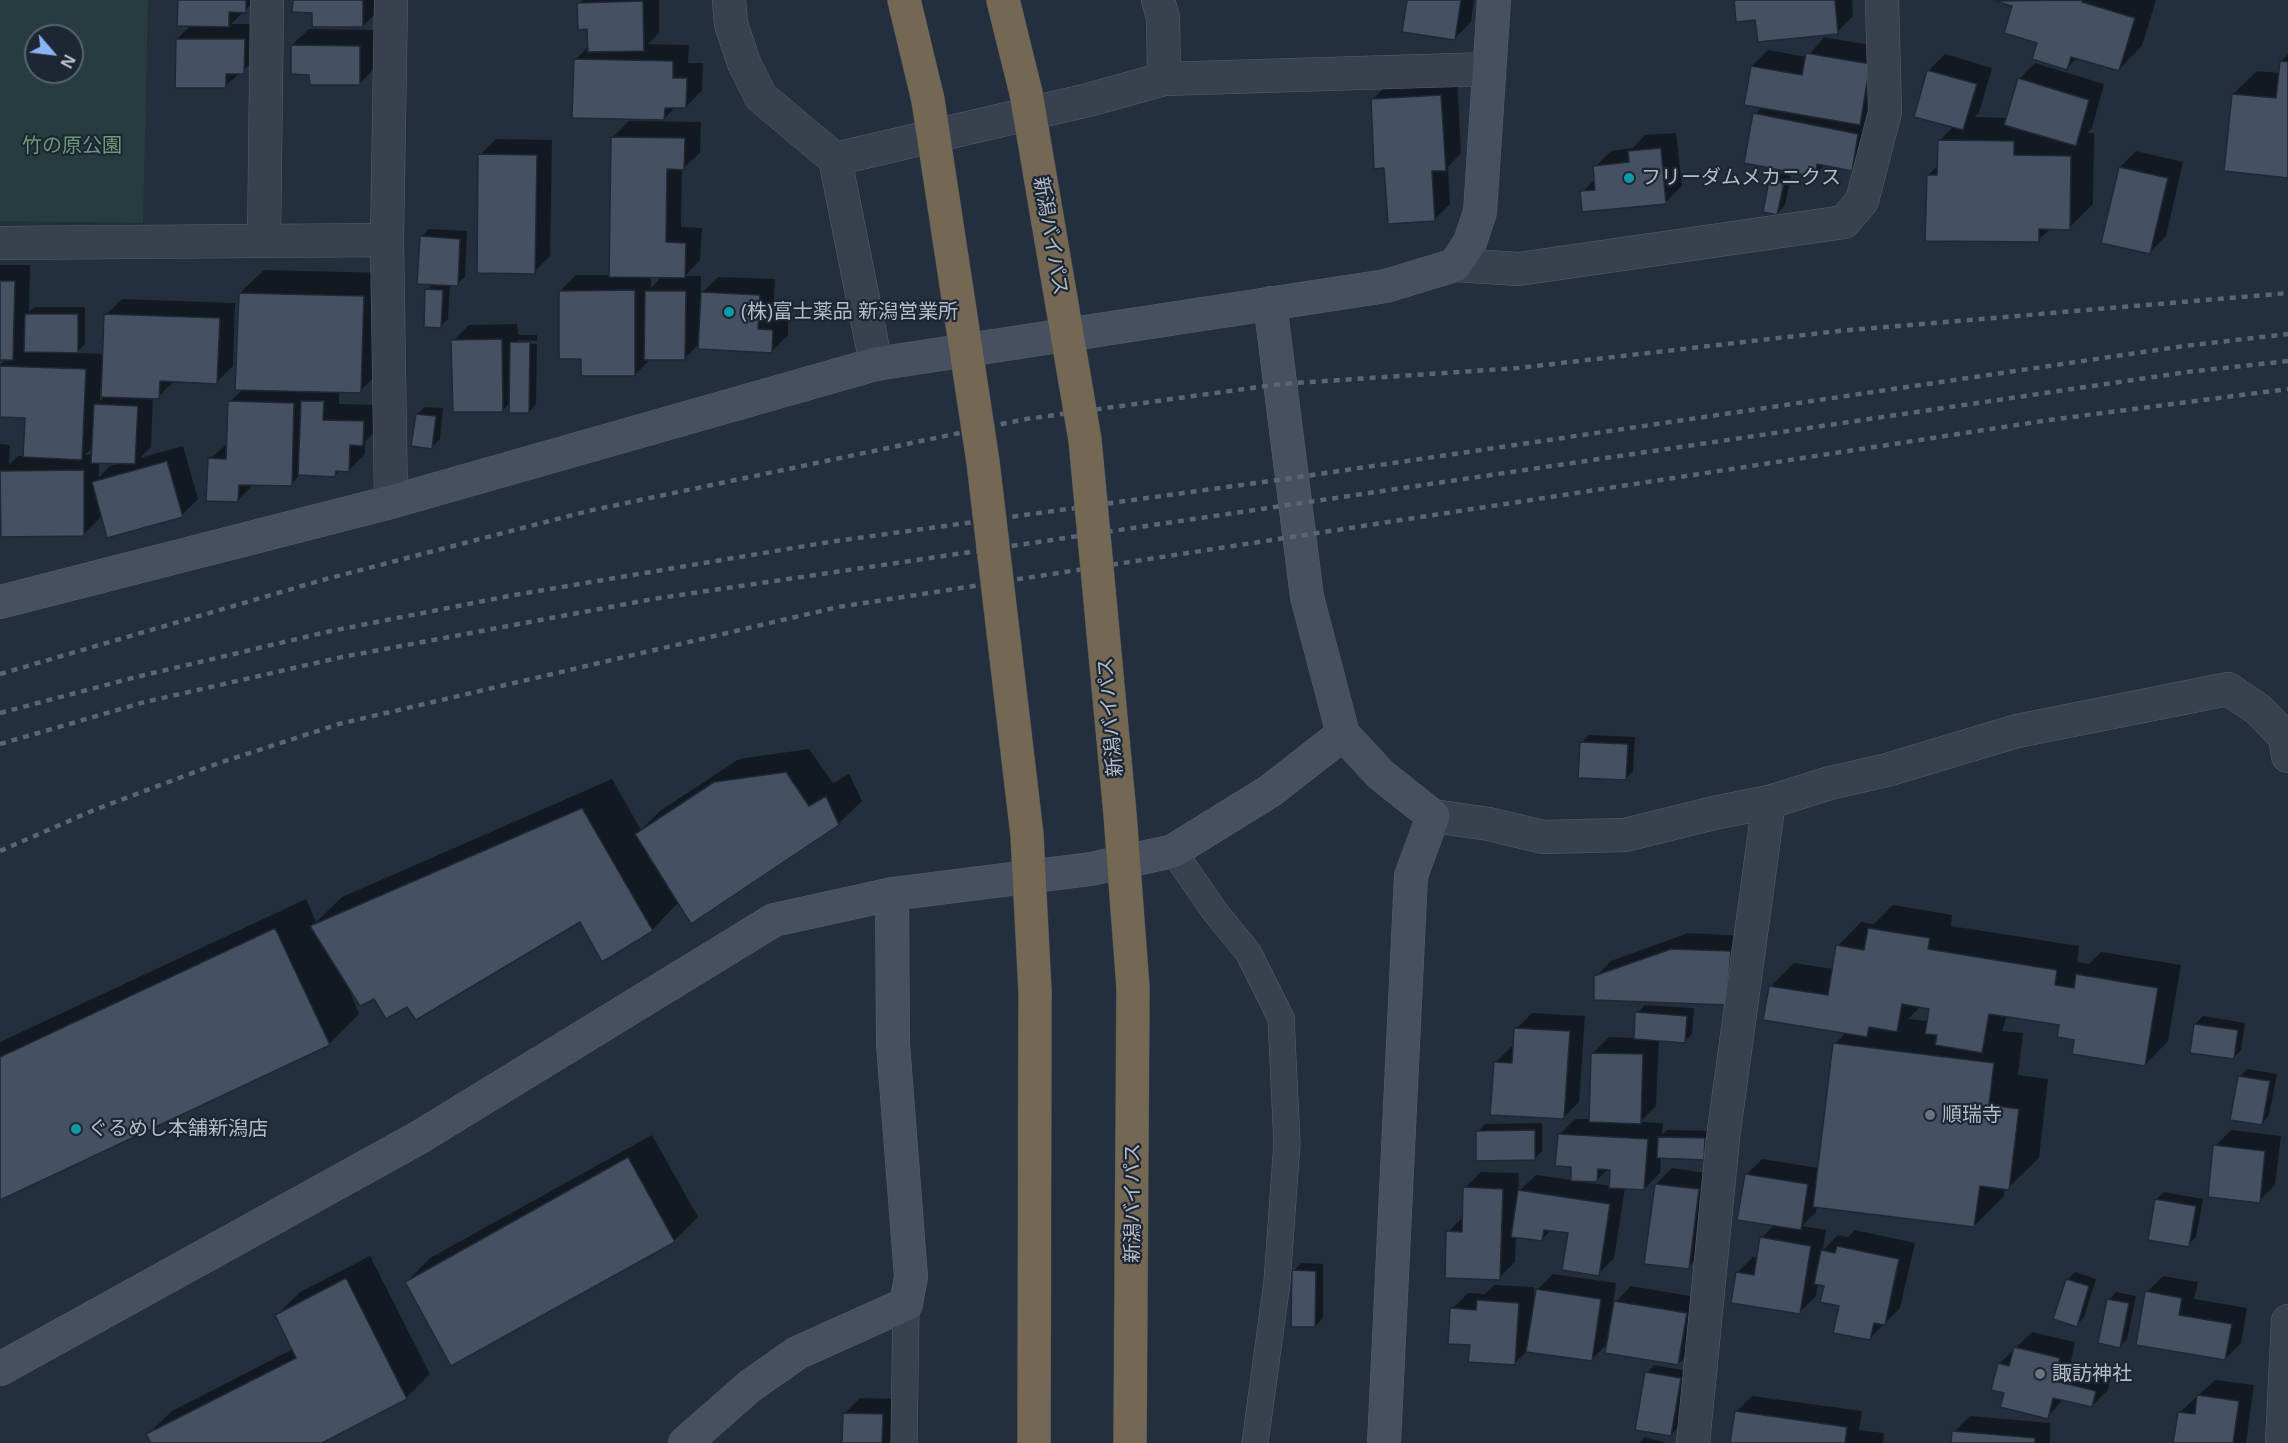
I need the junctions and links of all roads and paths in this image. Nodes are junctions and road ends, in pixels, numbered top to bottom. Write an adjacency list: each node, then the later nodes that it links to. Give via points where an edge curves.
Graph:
1 (267, 0): 13 (street)
2 (391, 0): 12 (street)
3 (729, 0): 11 (street, via 731,24 761,97)
4 (904, 0): 31 (highway, bridge, via 928,100 986,485 1027,835 1035,992)
5 (1003, 0): 32 (highway, 新潟バイパス, bridge, via 1026,93 1085,440 1120,814 1133,988)
6 (1158, 0): 10 (street, via 1163,17)
7 (1494, 0): 9 (street)
8 (1882, 0): 15 (street, via 1885,112 1862,201 1844,222 1519,269)
9 (1489, 69): 10 (street); 15 (street, via 1480,212 1470,242)
10 (1164, 79): 11 (street)
11 (836, 159): 17 (street)
12 (387, 240): 13 (street); 18 (street)
13 (264, 241): 14 (street)
14 (0, 243)
15 (1455, 266): 16 (street, via 1386,286)
16 (1270, 303): 17 (street); 20 (street, via 1307,597)
17 (876, 364): 18 (street)
18 (391, 502): 19 (street)
19 (0, 602)
20 (1343, 734): 23 (street, via 1381,775); 24 (street, via 1270,791)
21 (2288, 756): 22 (street, via 2285,737 2259,710 2228,689 2017,731)
22 (1769, 802): 23 (street, via 1625,835 1543,837); 35 (street, via 1723,1138)
23 (1432, 816): 34 (street, via 1411,876)
24 (1173, 851): 25 (street, via 1091,869); 33 (lane, via 1216,914 1248,952 1281,1018 1287,1143 1277,1282)
25 (892, 894): 26 (street, via 893,1044 912,1277); 28 (street, via 774,920 418,1138)
26 (906, 1304): 29 (street, via 797,1353 750,1386); 30 (lane)
27 (2288, 1321): 36 (street)
28 (0, 1369)
29 (685, 1443)
30 (904, 1443)
31 (1034, 1443)
32 (1130, 1443)
33 (1255, 1443)
34 (1384, 1443)
35 (1693, 1443)
36 (2282, 1443)

